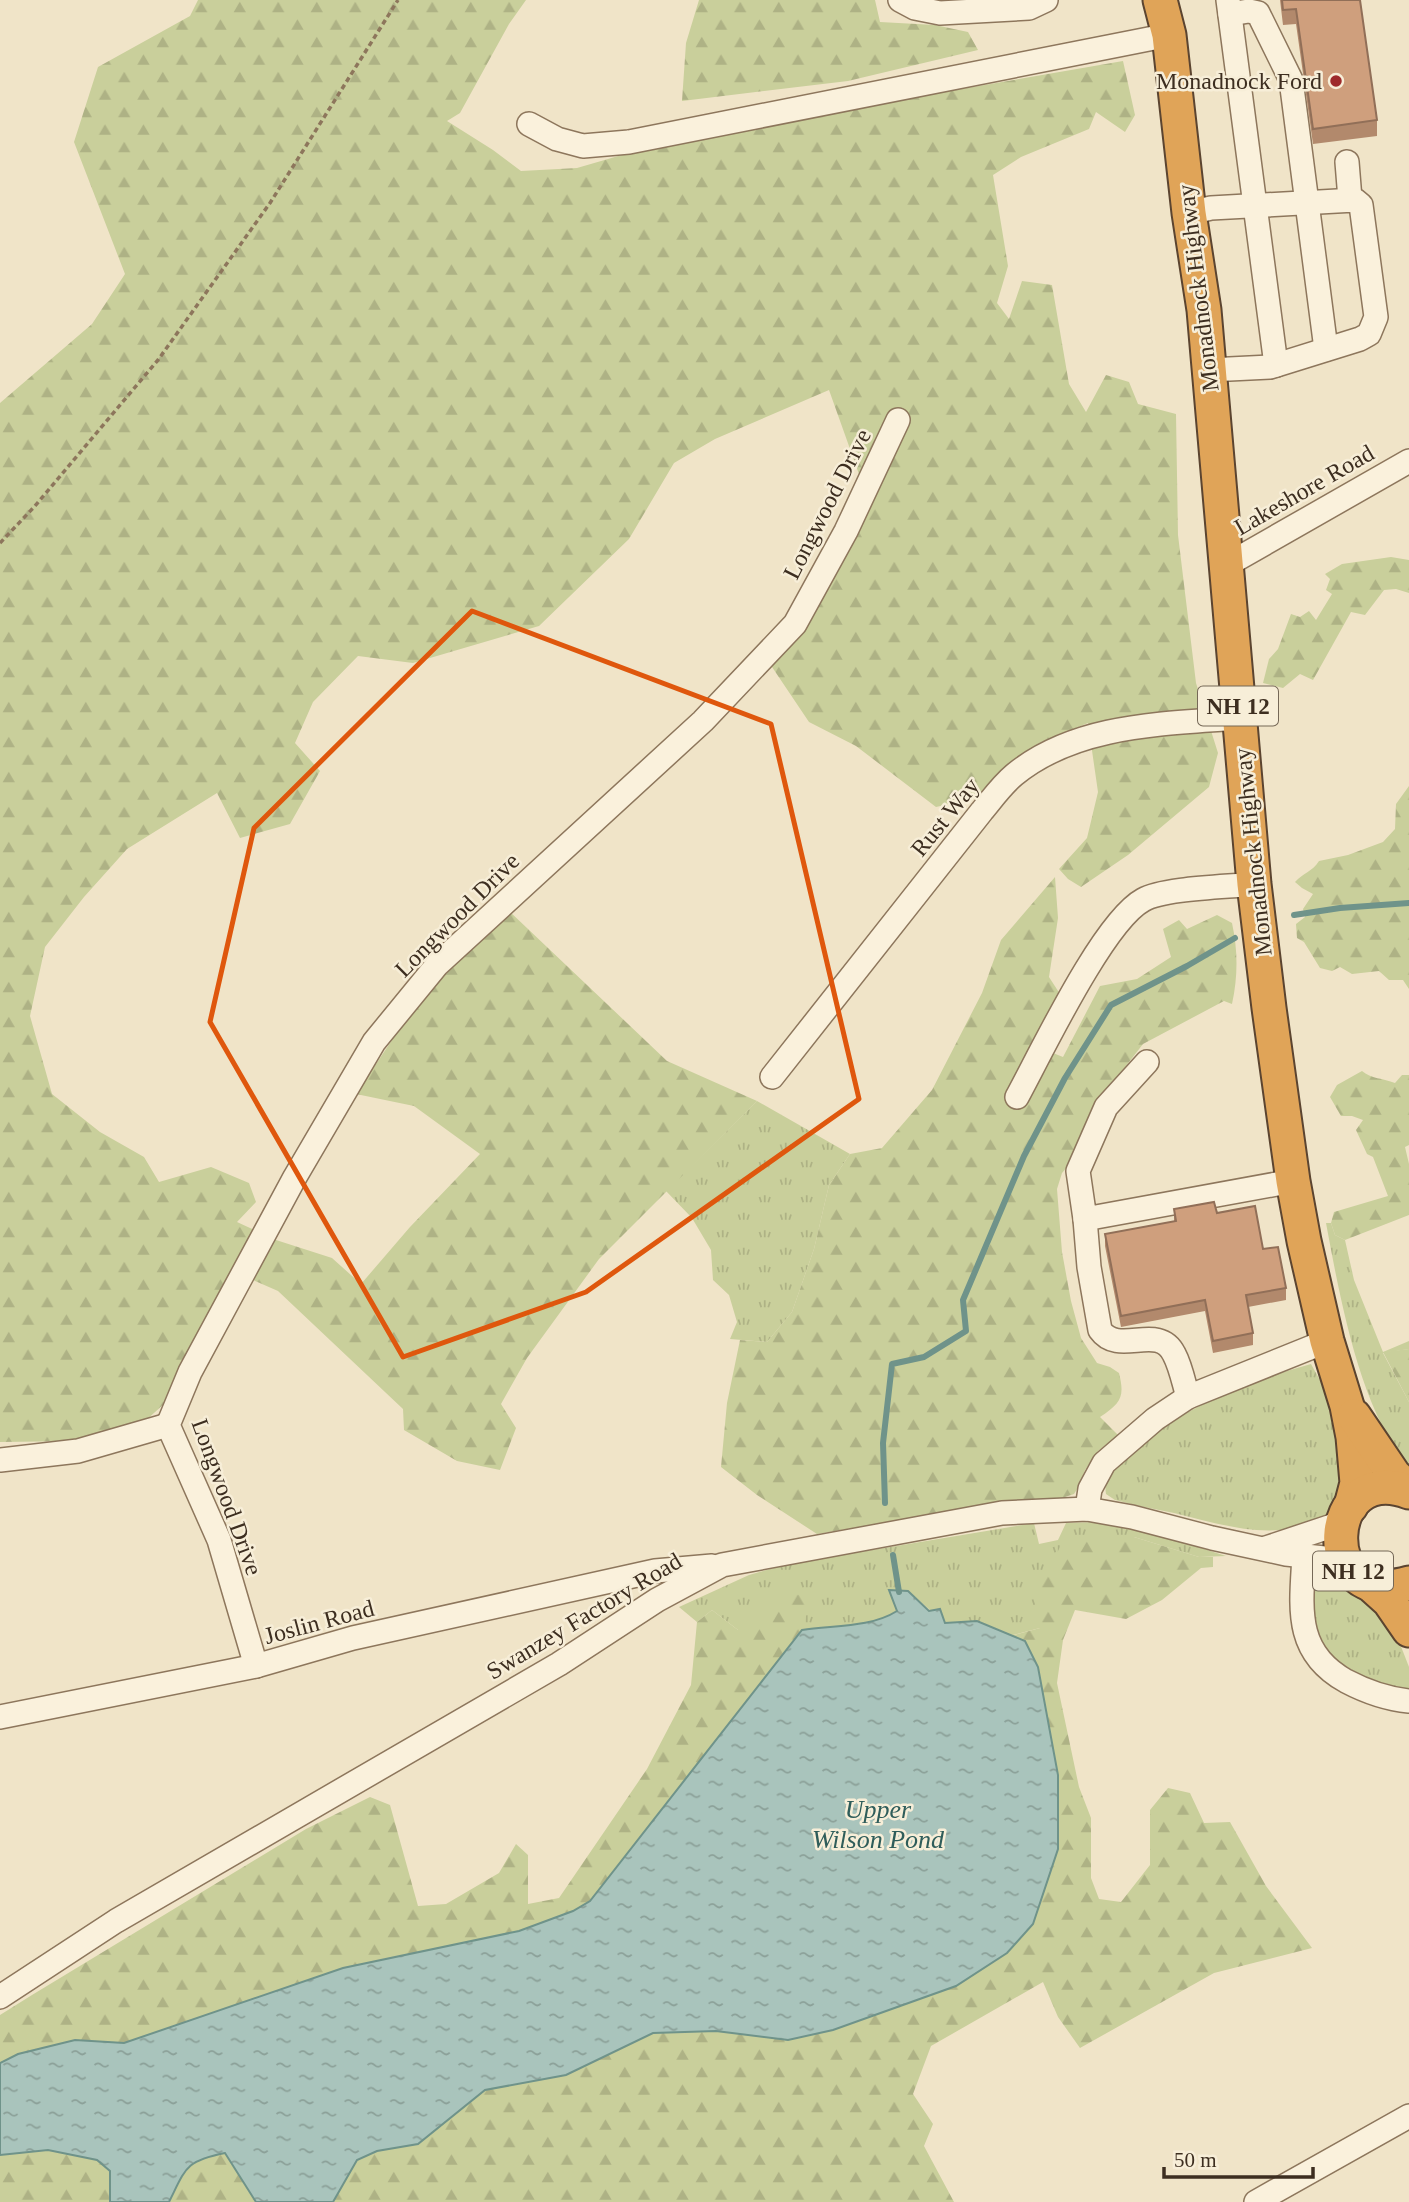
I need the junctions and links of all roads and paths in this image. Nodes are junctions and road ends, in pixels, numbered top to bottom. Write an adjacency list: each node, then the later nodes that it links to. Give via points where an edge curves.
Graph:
1 (398, 0): 18 (path, via 270,203 158,360)
2 (900, 0): 3 (street, via 940,13 1029,8)
3 (1046, 0)
4 (1160, 0): 6 (highway, Monadnock Highway / NH 12)
5 (1229, 7): 10 (street, via 1258,13 1289,74); 11 (street)
6 (1169, 35): 7 (street, via 629,142 583,146); 12 (highway, Monadnock Highway / NH 12)
7 (529, 124)
8 (1347, 162): 9 (street)
9 (1350, 199): 10 (street); 13 (street, via 1361,205 1375,323 1360,339)
10 (1308, 202): 11 (street); 13 (street)
11 (1255, 206): 12 (street); 14 (street)
12 (1189, 212): 15 (highway, Monadnock Highway / NH 12)
13 (1326, 349): 14 (street)
14 (1276, 365): 15 (street)
15 (1209, 370): 19 (highway, Monadnock Highway / NH 12)
16 (898, 420): 30 (street, Longwood Drive, via 846,531 795,624 703,721 437,965 374,1042 190,1372)
17 (1409, 461): 19 (street, Lakeshore Road)
18 (0, 543)
19 (1225, 566): 20 (highway, Monadnock Highway / NH 12)
20 (1239, 718): 21 (highway, Monadnock Highway / NH 12); 23 (street, Rust Way, via 1079,739 1046,753 1013,776)
21 (1254, 884): 24 (street, via 1159,894 1129,910 1085,974); 25 (highway, Monadnock Highway / NH 12)
22 (1147, 1062): 26 (street, via 1106,1107 1078,1171)
23 (772, 1077)
24 (1017, 1097)
25 (1293, 1181): 26 (street); 27 (highway, Monadnock Highway / NH 12)
26 (1085, 1219): 28 (street, via 1100,1330 1113,1341 1148,1338 1168,1345)
27 (1326, 1341): 28 (street); 29 (highway, Monadnock Highway / NH 12)
28 (1188, 1398): 33 (street, via 1155,1419 1104,1464 1090,1489)
29 (1347, 1406): 32 (highway, Monadnock Highway / NH 12); 34 (highway, Monadnock Highway / NH 12, via 1357,1483)
30 (168, 1425): 31 (street, via 78,1451); 43 (street, Longwood Drive, via 219,1540)
31 (0, 1460)
32 (1409, 1491): 34 (highway, NH 12, via 1383,1488 1368,1492)
33 (1087, 1509): 35 (street, Swanzey Factory Road); 37 (street, Swanzey Factory Road, via 1002,1513)
34 (1347, 1513): 35 (street, Swanzey Factory Road, via 1332,1526); 39 (highway, NH 12, via 1339,1540 1342,1553)
35 (1266, 1548): 36 (street, Swanzey Factory Road)
36 (1304, 1556): 39 (street, Swanzey Factory Road, via 1334,1559); 44 (street, via 1302,1614 1311,1650 1335,1675 1360,1689)
37 (722, 1565): 38 (street, Joslin Road); 41 (street, Swanzey Factory Road)
38 (651, 1572): 41 (street); 43 (street, Joslin Road, via 353,1638)
39 (1358, 1574): 40 (highway, NH 12, via 1382,1587); 42 (highway, NH 12, via 1389,1601)
40 (1409, 1583)
41 (657, 1600): 46 (street, Swanzey Factory Road, via 559,1664 116,1921)
42 (1409, 1630)
43 (256, 1666): 45 (street, Joslin Road)
44 (1409, 1701)
45 (0, 1717)
46 (0, 1997)
47 (1409, 2116): 48 (street)
48 (1256, 2202)

